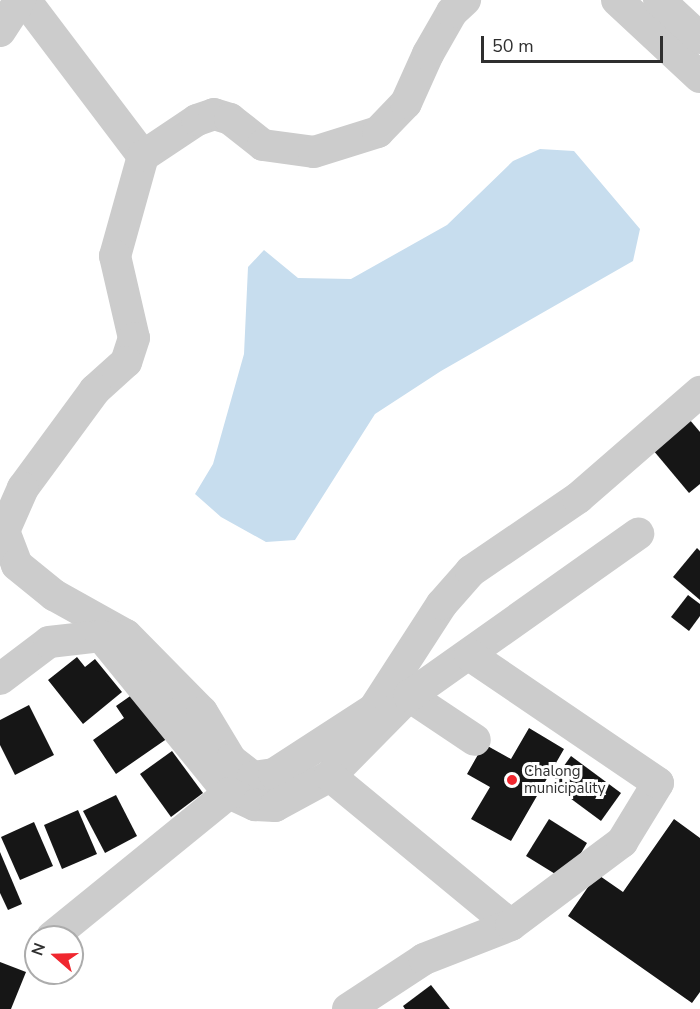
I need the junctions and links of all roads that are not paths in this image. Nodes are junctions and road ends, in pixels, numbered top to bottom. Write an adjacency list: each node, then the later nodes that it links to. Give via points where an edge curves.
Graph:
1 (20, 0): 6 (street)
2 (25, 0): 9 (street, via 138,144)
3 (465, 0): 9 (street, via 452,12 406,103 378,132 325,149 303,151 263,145 231,119 214,114 197,120)
4 (617, 0): 8 (street)
5 (660, 0): 7 (street)
6 (0, 31)
7 (700, 38)
8 (700, 77)
9 (143, 156): 10 (street, via 115,256 135,339 126,362 95,390 23,488 4,531 17,565 54,595 126,635 202,712 231,760 253,777 274,774 374,709 442,604 471,572 578,498)
10 (700, 392)
11 (639, 534): 12 (street)
12 (470, 655): 14 (street); 19 (street, via 658,783 622,842)
13 (0, 679): 17 (street, via 49,642 101,636)
14 (409, 696): 15 (street); 16 (street)
15 (475, 740)
16 (330, 776): 17 (street, via 275,806 255,805); 19 (street)
17 (229, 793): 18 (street)
18 (67, 925)
19 (512, 925): 20 (street, via 424,959)
20 (364, 1005)

